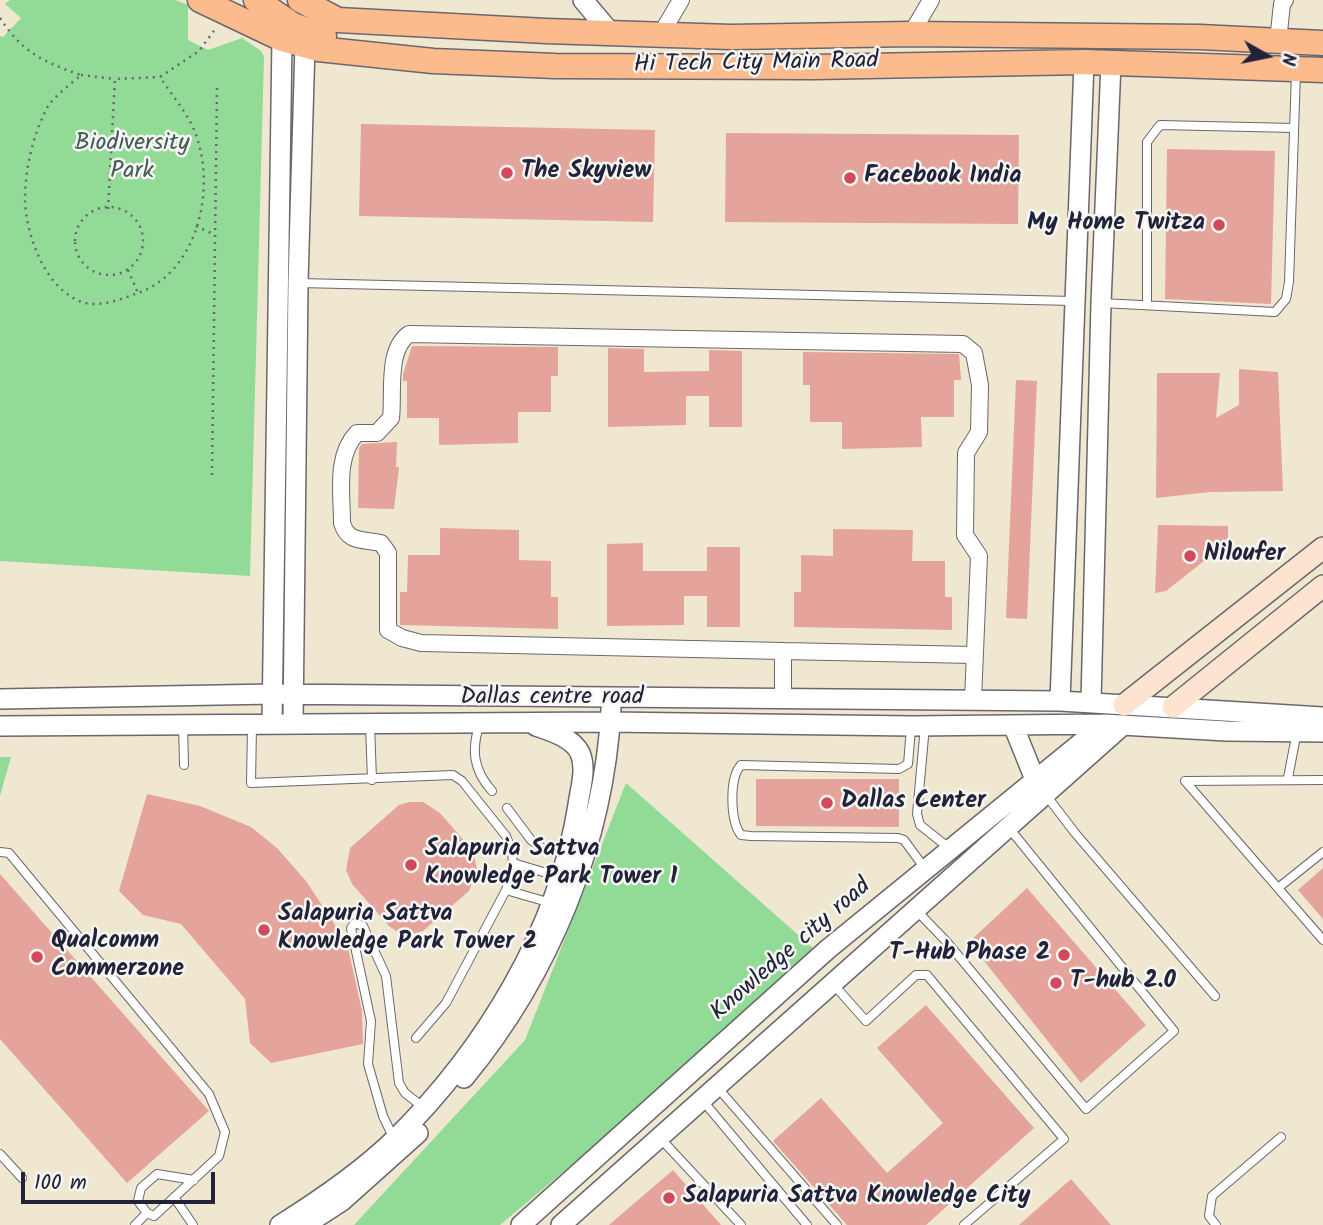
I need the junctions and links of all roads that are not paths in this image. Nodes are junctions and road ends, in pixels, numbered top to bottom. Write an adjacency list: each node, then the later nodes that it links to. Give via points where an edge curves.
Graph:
1 (201, 0): 13 (main road, Hi Tech City Main Road)
2 (256, 0): 11 (main road, via 293,25 355,43 605,53 791,52)
3 (583, 0): 8 (street)
4 (681, 0): 9 (street)
5 (930, 0): 10 (street)
6 (1285, 0): 12 (street)
7 (302, 1): 8 (main road, Hi Tech City Main Road, via 338,20)
8 (610, 32): 9 (main road, Hi Tech City Main Road)
9 (661, 34): 11 (main road, Hi Tech City Main Road)
10 (911, 34): 11 (main road, Hi Tech City Main Road); 12 (main road, Hi Tech City Main Road)
11 (843, 35)
12 (1278, 41): 14 (main road, Hi Tech City Main Road)
13 (293, 42): 15 (main road, Hi Tech City Main Road, via 342,54 555,66); 20 (street)
14 (1323, 43)
15 (1084, 62): 16 (main road, Hi Tech City Main Road); 21 (street)
16 (1111, 63): 17 (main road, Hi Tech City Main Road); 22 (street)
17 (1296, 69): 18 (main road, Hi Tech City Main Road); 19 (lane)
18 (1323, 70)
19 (1294, 128): 23 (lane, via 1286,299 1275,312); 23 (lane, via 1160,125 1151,132 1147,142)
20 (288, 283): 21 (lane); 30 (street); 31 (street)
21 (1076, 301): 36 (street)
22 (1101, 303): 23 (lane); 37 (street)
23 (1147, 305)
24 (1323, 548): 25 (main road)
25 (1275, 586): 27 (main road); 40 (main road)
26 (1323, 586): 27 (main road)
27 (1293, 610): 38 (main road)
28 (783, 650): 29 (street); 29 (street, via 421,643 388,630 388,553 381,543 353,540 345,534 343,455 357,433 377,433 391,418 399,341 409,334 963,344 974,353 980,385 979,432 966,453 965,535 979,556); 34 (street)
29 (974, 655): 35 (street)
30 (273, 694): 31 (street, Dallas centre road); 32 (street, Dallas centre road); 46 (street)
31 (293, 695): 33 (street, Dallas centre road); 47 (street)
32 (0, 699)
33 (612, 699): 34 (street, Dallas centre road); 41 (street)
34 (783, 699): 35 (street, Dallas centre road)
35 (973, 700): 36 (street, Dallas centre road)
36 (1060, 701): 37 (street, Dallas centre road)
37 (1091, 702): 40 (street, Dallas centre road)
38 (1173, 708): 39 (street); 40 (street)
39 (1323, 717)
40 (1116, 718): 49 (street, Dallas centre road); 52 (street); 58 (street, Knowledge city road)
41 (610, 722): 43 (street, Dallas centre road); 51 (street, Dallas centre road); 91 (street, via 582,862 534,977 495,1040 420,1131 342,1201)
42 (480, 723): 43 (street, Dallas centre road); 48 (street, Dallas centre road); 59 (lane, via 473,751 482,780)
43 (528, 723): 62 (street, via 572,743 583,761)
44 (183, 724): 45 (street, Dallas centre road); 50 (street, Dallas centre road); 54 (lane)
45 (252, 724): 46 (street, Dallas centre road); 56 (lane, via 251,783)
46 (272, 724): 47 (street, Dallas centre road)
47 (293, 724): 48 (street, Dallas centre road)
48 (370, 724): 56 (lane)
49 (1013, 725): 51 (street, Dallas centre road); 58 (street)
50 (0, 726)
51 (918, 726): 63 (lane, via 920,825); 67 (lane, via 908,764 899,769 741,765 734,779 735,828 741,835 751,836 898,838)
52 (1297, 732): 53 (street); 55 (lane)
53 (1323, 732)
54 (184, 765)
55 (1288, 778): 57 (lane); 69 (lane, via 1185,781)
56 (372, 780): 66 (lane, via 453,775 506,836)
57 (1323, 780)
58 (1041, 789): 61 (street, Knowledge city road); 63 (street, Knowledge city road); 75 (lane)
59 (492, 791)
60 (507, 808): 62 (lane, via 531,839 548,852)
61 (1008, 827): 72 (street, Knowledge city road); 72 (lane, via 1174,1031 1086,1109)
62 (570, 849): 68 (street)
63 (952, 850): 67 (street, Knowledge city road)
64 (0, 852): 84 (lane, via 9,853 209,1094 224,1124 223,1147)
65 (1323, 852): 69 (lane)
66 (513, 863): 68 (lane); 70 (lane)
67 (926, 870): 92 (street, Knowledge city road, via 828,948)
68 (561, 877): 71 (street)
69 (1278, 888): 73 (lane)
70 (506, 890): 71 (lane); 76 (lane, via 446,1003)
71 (551, 903): 78 (street, via 496,1012)
72 (914, 908): 74 (street, Knowledge city road)
73 (1323, 940)
74 (834, 985): 77 (street, Knowledge city road); 97 (lane, via 866,1021 916,975 927,975 1064,1139)
75 (1215, 996)
76 (416, 1038)
77 (708, 1092): 80 (street, Knowledge city road); 95 (lane); 96 (lane)
78 (424, 1108): 81 (street); 81 (lane, via 399,1083 386,976 363,926 355,923 351,928 371,1021 368,1064)
79 (1281, 1137): 98 (lane, via 1212,1196 1209,1216)
80 (660, 1138): 93 (street, Knowledge city road); 94 (lane)
81 (394, 1140): 90 (street)
82 (0, 1154): 83 (lane)
83 (22, 1178)
84 (194, 1180): 85 (lane); 86 (lane, via 157,1174 147,1179 138,1201)
85 (174, 1197): 86 (lane); 89 (lane)
86 (150, 1214): 87 (lane); 88 (lane)
87 (135, 1225)
88 (160, 1225)
89 (193, 1225)
90 (280, 1225)
91 (305, 1225)
92 (521, 1225)
93 (561, 1225)
94 (741, 1225)
95 (807, 1225)
96 (837, 1225)
97 (964, 1225)
98 (1216, 1225)

